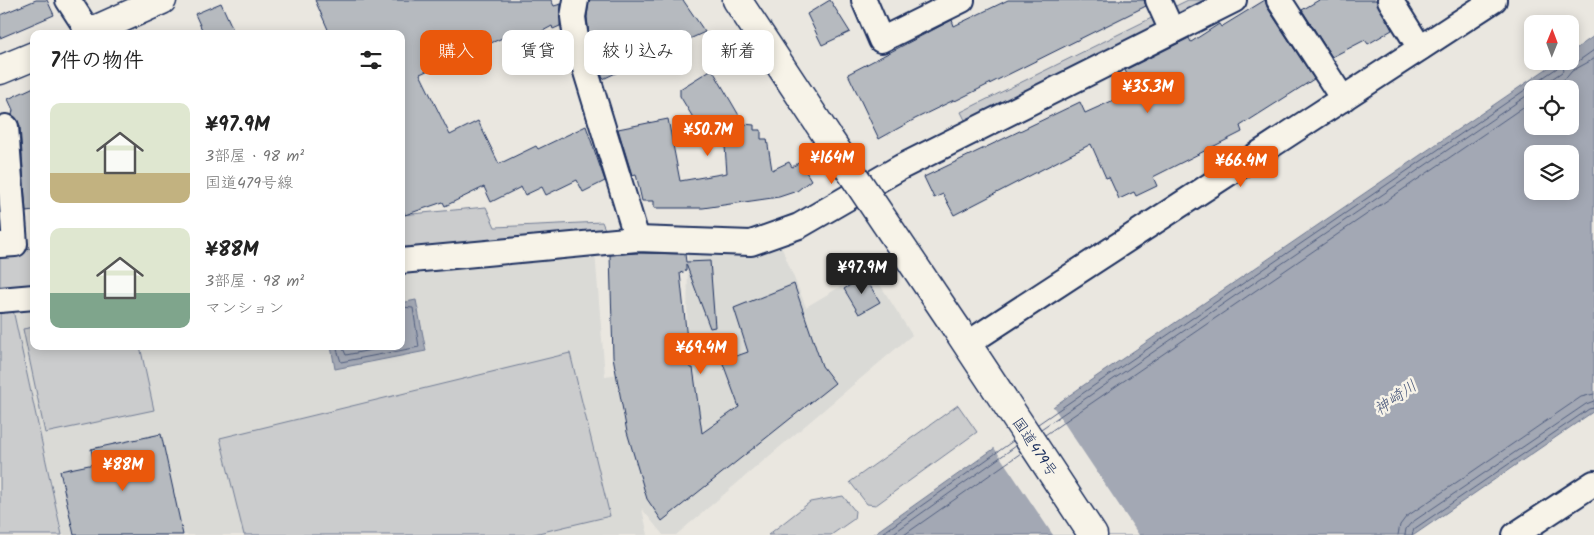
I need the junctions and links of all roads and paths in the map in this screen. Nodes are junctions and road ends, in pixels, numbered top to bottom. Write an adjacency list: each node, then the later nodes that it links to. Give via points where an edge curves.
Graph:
1 (68, 0): 12 (street)
2 (162, 0): 13 (main road)
3 (576, 0): 20 (street, via 576,39)
4 (737, 0): 25 (main road, 国道479号, bridge)
5 (864, 0): 6 (street, via 881,40)
6 (962, 0)
7 (1158, 0): 14 (street)
8 (1234, 0): 14 (street)
9 (1279, 0): 18 (street)
10 (1390, 0): 15 (street)
11 (1494, 0): 15 (street)
12 (87, 30)
13 (96, 30)
14 (1172, 31): 20 (street, via 901,167 799,226 752,244)
15 (1420, 48): 18 (street)
16 (30, 58): 17 (main road)
17 (0, 70)
18 (1343, 99): 25 (street)
19 (6, 127): 21 (street, via 15,244)
20 (637, 239): 22 (street)
21 (0, 245)
22 (405, 261)
23 (30, 297): 24 (street)
24 (0, 300)
25 (967, 344): 28 (main road, 国道479号)
26 (1594, 483): 27 (street)
27 (1539, 528): 29 (street)
28 (1093, 535)
29 (1515, 535)

